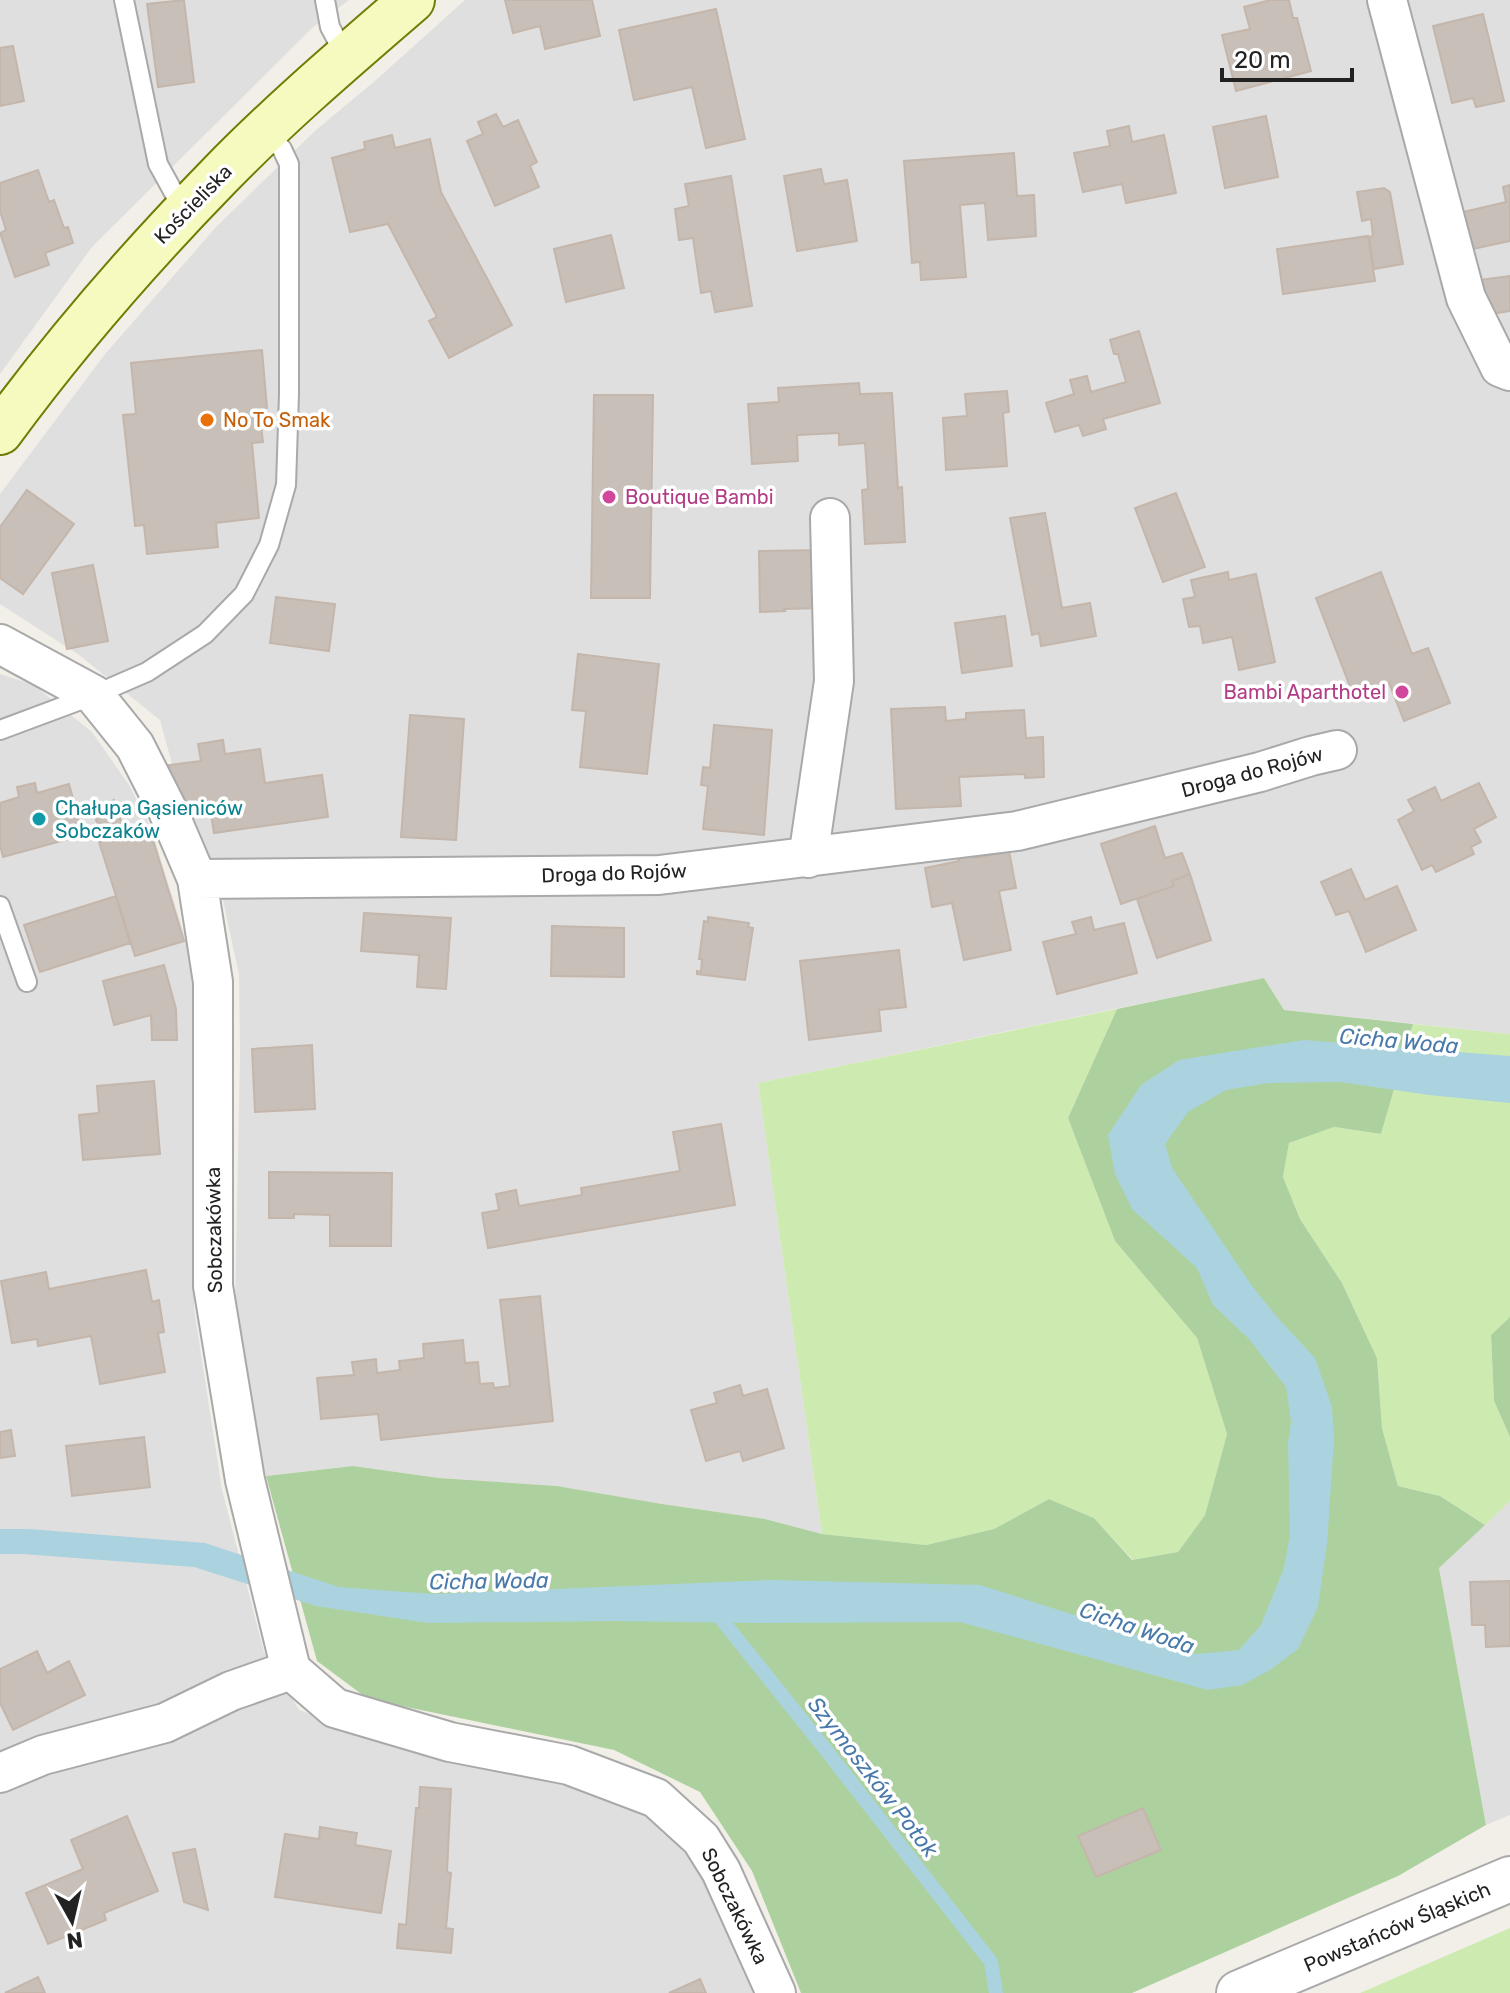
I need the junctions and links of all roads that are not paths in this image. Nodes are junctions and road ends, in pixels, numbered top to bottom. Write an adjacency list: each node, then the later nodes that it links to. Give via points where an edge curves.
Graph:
1 (124, 0): 7 (lane, via 158,164)
2 (325, 0): 5 (lane, via 330,27)
3 (412, 0): 5 (main road, Kościeliska)
4 (1387, 0): 8 (street, via 1466,298 1500,367)
5 (346, 57): 6 (main road, Kościeliska)
6 (266, 130): 7 (main road, Kościeliska); 12 (lane, via 289,164 286,485 269,545 244,594 205,634 147,672)
7 (185, 213): 9 (main road, Kościeliska, via 108,296)
8 (1510, 371)
9 (0, 432)
10 (830, 518): 15 (street, via 834,681)
11 (0, 644): 12 (street)
12 (94, 695): 13 (lane); 16 (street, via 135,746)
13 (0, 730)
14 (1337, 750): 15 (street, Droga do Rojów, via 1017,831)
15 (808, 858): 16 (street, Droga do Rojów, via 659,875)
16 (197, 879): 19 (street, Sobczakówka, via 213,982 213,1286 245,1480)
17 (0, 906): 18 (lane)
18 (27, 982)
19 (287, 1652): 20 (street, via 231,1691 165,1723 43,1755); 22 (street, Sobczakówka, via 335,1708 450,1742 569,1765 656,1798 701,1839 721,1871)
20 (0, 1773)
21 (1510, 1879): 23 (street, Powstańców Śląskich)
22 (776, 1993)
23 (1239, 1993)

